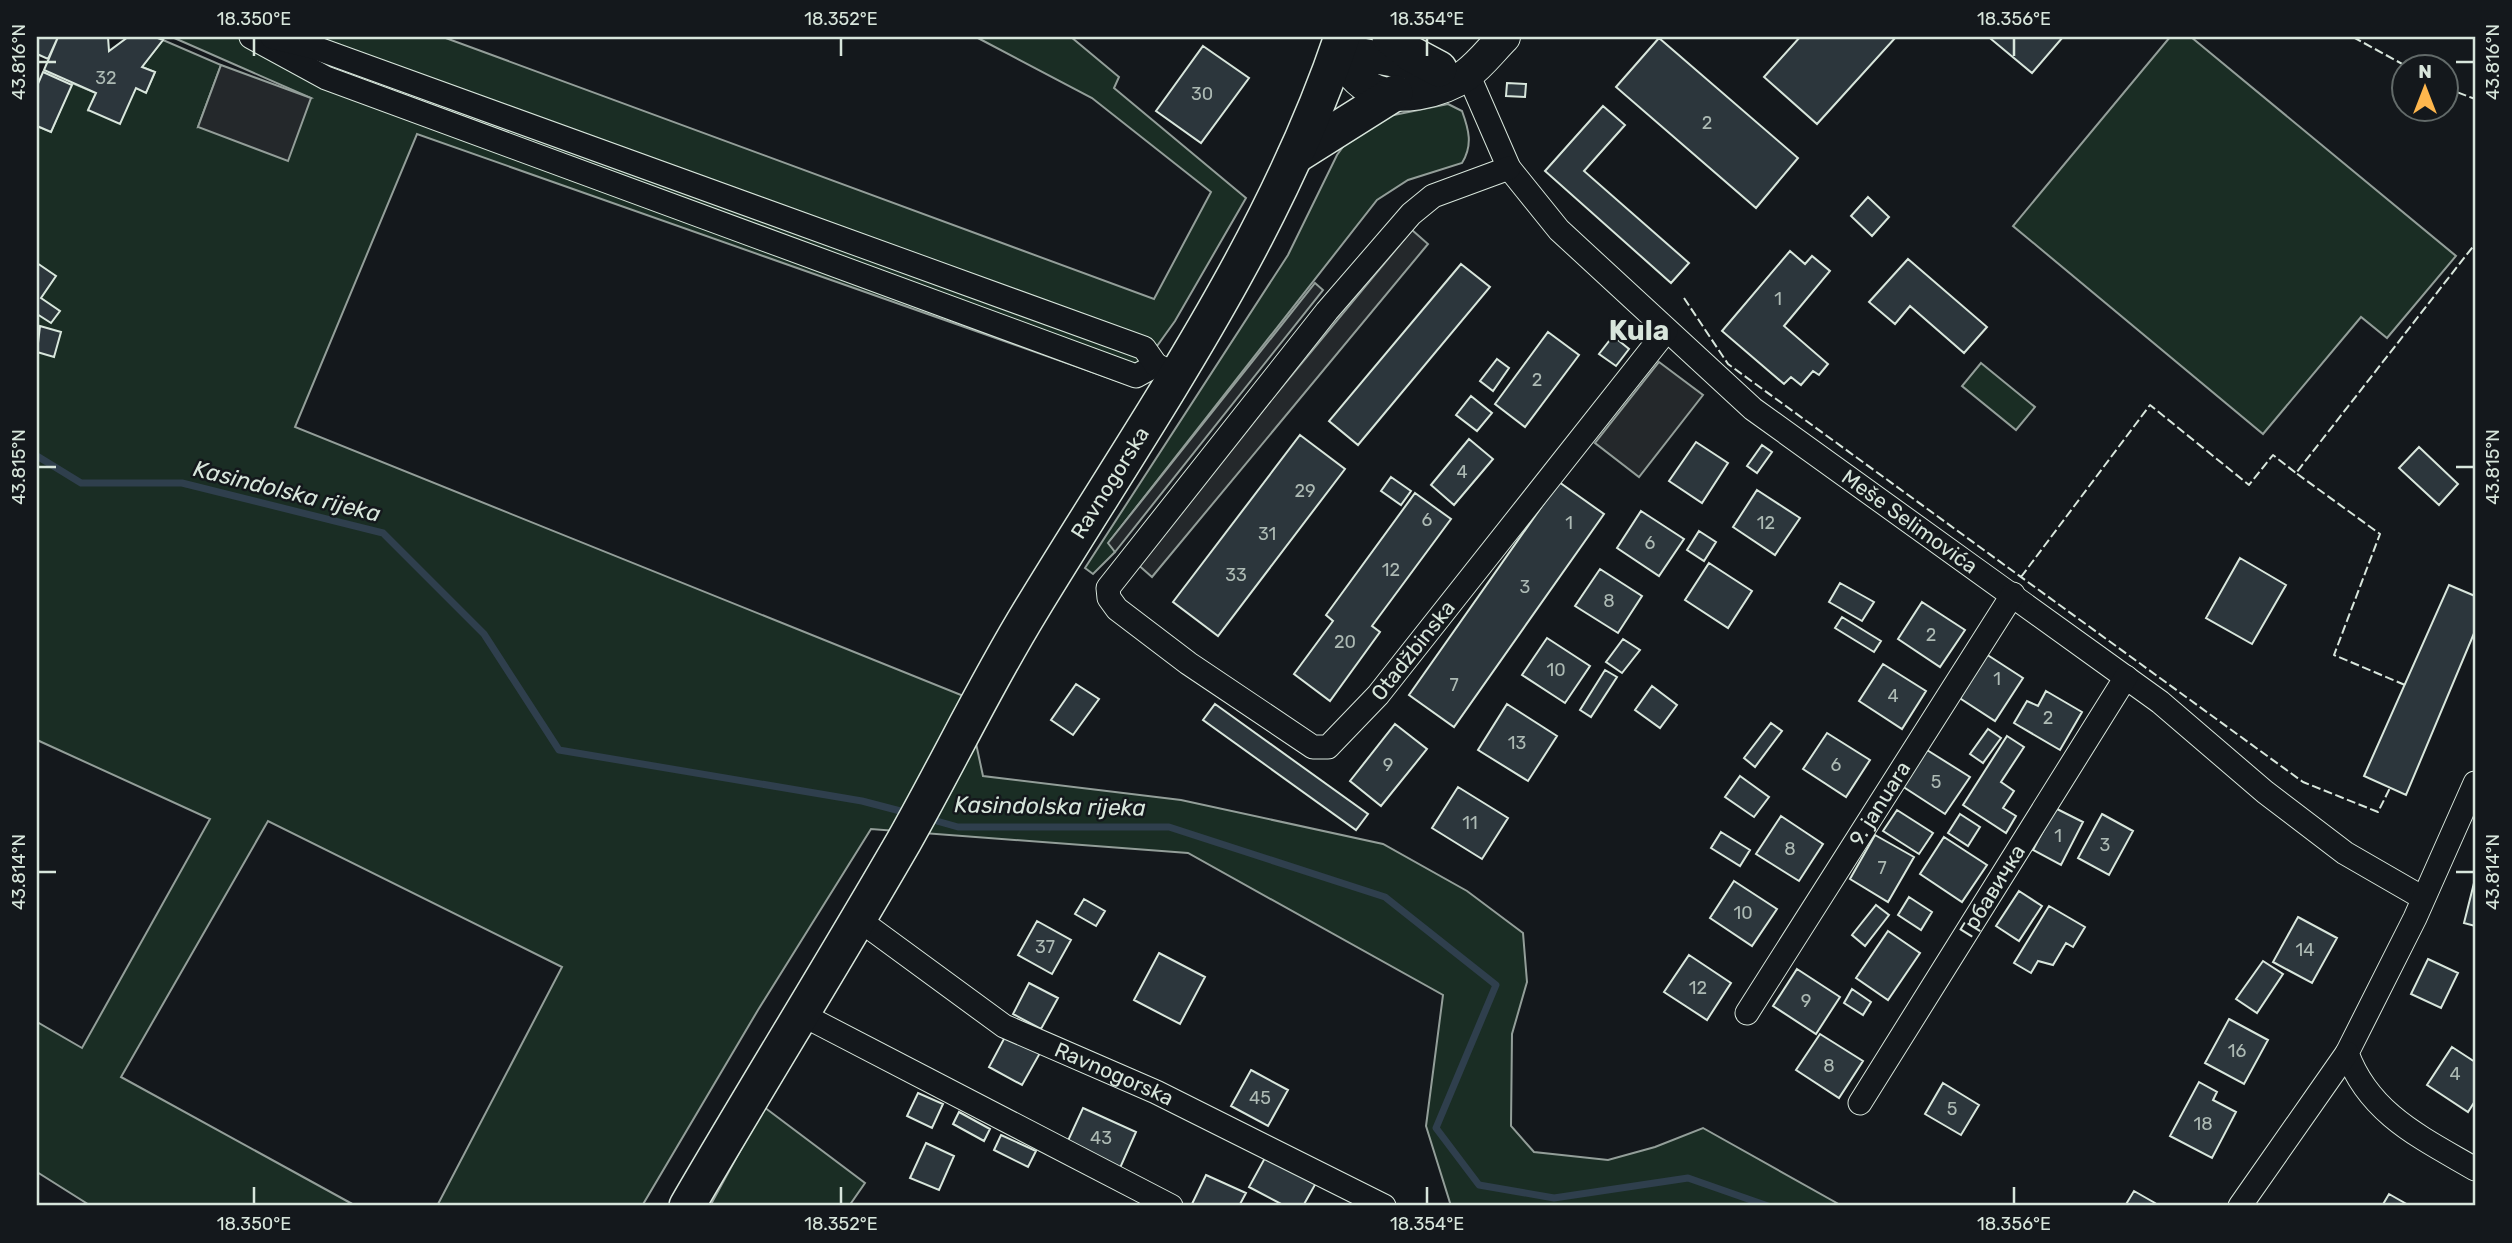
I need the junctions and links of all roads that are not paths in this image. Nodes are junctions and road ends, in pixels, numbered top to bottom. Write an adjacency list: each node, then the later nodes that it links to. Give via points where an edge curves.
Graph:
1 (251, 37): 11 (street, via 326,78 1122,371 1136,376)
2 (272, 37): 11 (street, via 313,47 1144,348)
3 (1390, 37): 6 (main road, via 1411,54)
4 (1504, 37): 6 (main road)
5 (1340, 43): 6 (main road); 7 (main road, via 1349,71 1360,82); 8 (main road, Ravnogorska)
6 (1453, 71): 7 (main road, via 1432,90); 9 (street, Meše Selimovića)
7 (1395, 93): 8 (main road)
8 (1295, 156): 11 (main road, Ravnogorska, via 1261,229)
9 (1509, 168): 10 (street, Meše Selimovića, via 1559,230); 10 (street, Otadžbinska, via 1433,196 1411,214 1327,311 1108,588 1114,606 1188,663 1313,747 1328,747 1378,695)
10 (1666, 331): 12 (street, Meše Selimovića, via 1763,416)
11 (1166, 370): 16 (main road, Ravnogorska)
12 (2013, 594): 13 (street, Meše Selimovića); 17 (street, 9. januara)
13 (2126, 677): 15 (street, Meše Selimovića, via 2345,853); 20 (street, Грбавичка)
14 (2475, 783): 15 (street)
15 (2423, 898): 19 (street)
16 (858, 919): 18 (main road, Ravnogorska); 24 (street, Ravnogorska, via 1004,1026 1156,1091)
17 (1747, 1013)
18 (801, 1014): 22 (main road, Ravnogorska); 23 (street)
19 (2347, 1053): 21 (street, via 2370,1098 2414,1132); 25 (street)
20 (1860, 1103)
21 (2475, 1169)
22 (687, 1206)
23 (1171, 1206)
24 (1384, 1206)
25 (2240, 1206)

